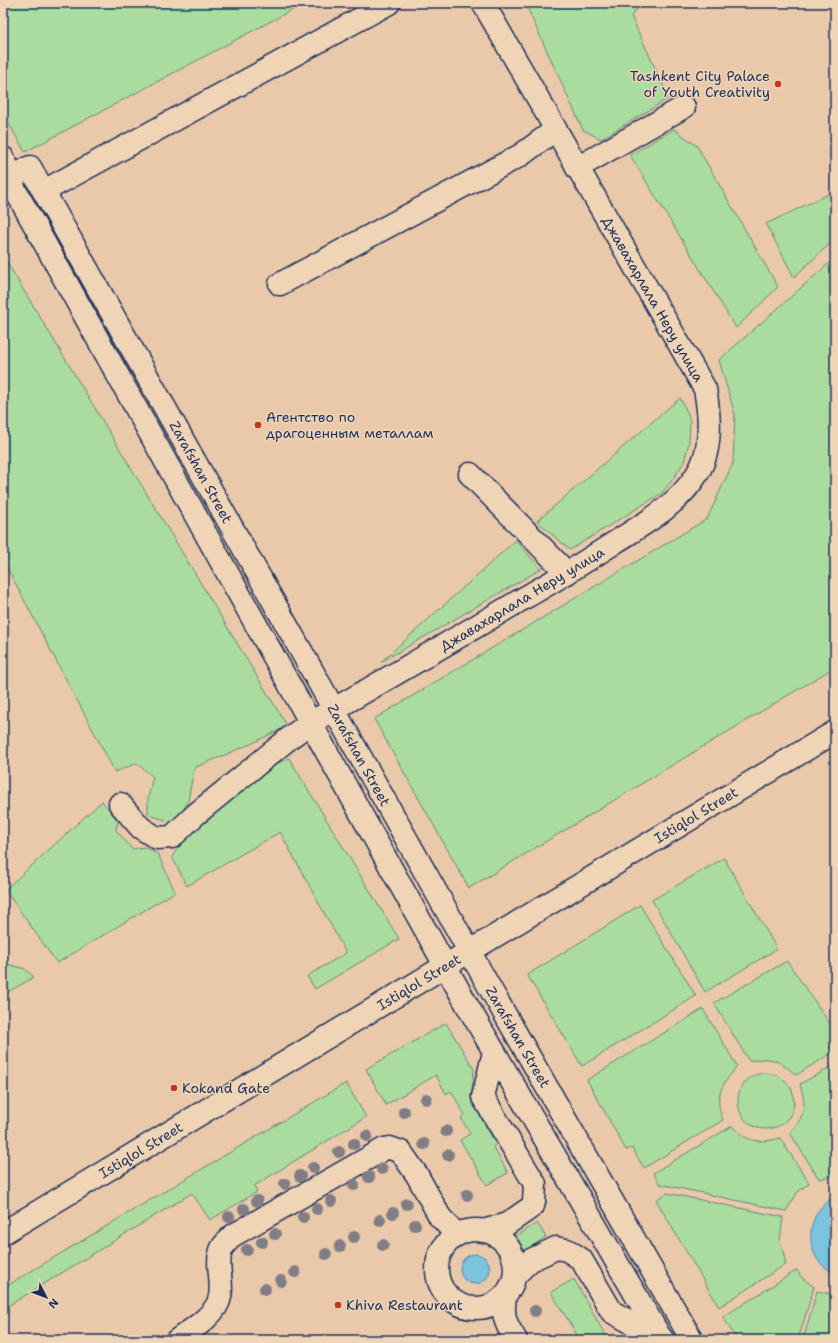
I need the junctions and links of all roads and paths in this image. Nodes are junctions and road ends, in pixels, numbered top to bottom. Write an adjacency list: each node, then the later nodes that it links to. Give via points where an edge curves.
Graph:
1 (389, 3): 8 (street)
2 (483, 3): 4 (street, Джавахарлала Неру улица)
3 (684, 106): 6 (street)
4 (555, 130): 6 (street, Джавахарлала Неру улица); 9 (street, via 521,155)
5 (3, 158): 7 (street, Zarafshan Street)
6 (577, 168): 11 (street, Джавахарлала Неру улица, via 705,389 709,424 704,460 697,474 667,509)
7 (14, 177): 8 (street, Zarafshan Street); 13 (street, Zarafshan Street)
8 (44, 191): 12 (street, Zarafshan Street)
9 (280, 284)
10 (470, 474): 11 (street)
11 (567, 573): 12 (street, Джавахарлала Неру улица)
12 (334, 709): 13 (street, Джавахарлала Неру улица); 16 (street, Zarafshan Street)
13 (310, 723): 15 (street, Джавахарлала Неру улица, via 195,815 172,837 157,838 141,828); 17 (street, Zarafshan Street)
14 (835, 732): 16 (street, Istiqlol Street)
15 (120, 804)
16 (470, 951): 17 (street, Istiqlol Street); 27 (street, Zarafshan Street)
17 (445, 966): 18 (street, Zarafshan Street); 20 (street, Istiqlol Street)
18 (494, 1052): 19 (street, via 483,1097 535,1184 534,1202 507,1224); 24 (street, Zarafshan Street)
19 (483, 1230): 21 (street); 22 (street, via 505,1242 515,1263)
20 (3, 1233)
21 (457, 1235): 23 (street, via 446,1244 439,1256 439,1283 446,1294 456,1303 469,1308 483,1308); 25 (street, via 440,1217 401,1152 390,1148 384,1149 232,1236 222,1247 219,1259 222,1281 218,1302 204,1320)
22 (515, 1275): 23 (street); 24 (street, via 531,1260 556,1248 567,1250 581,1259 612,1312)
23 (505, 1296): 26 (street, via 503,1312 507,1327)
24 (662, 1339)
25 (177, 1340)
26 (516, 1340)
27 (692, 1340)

